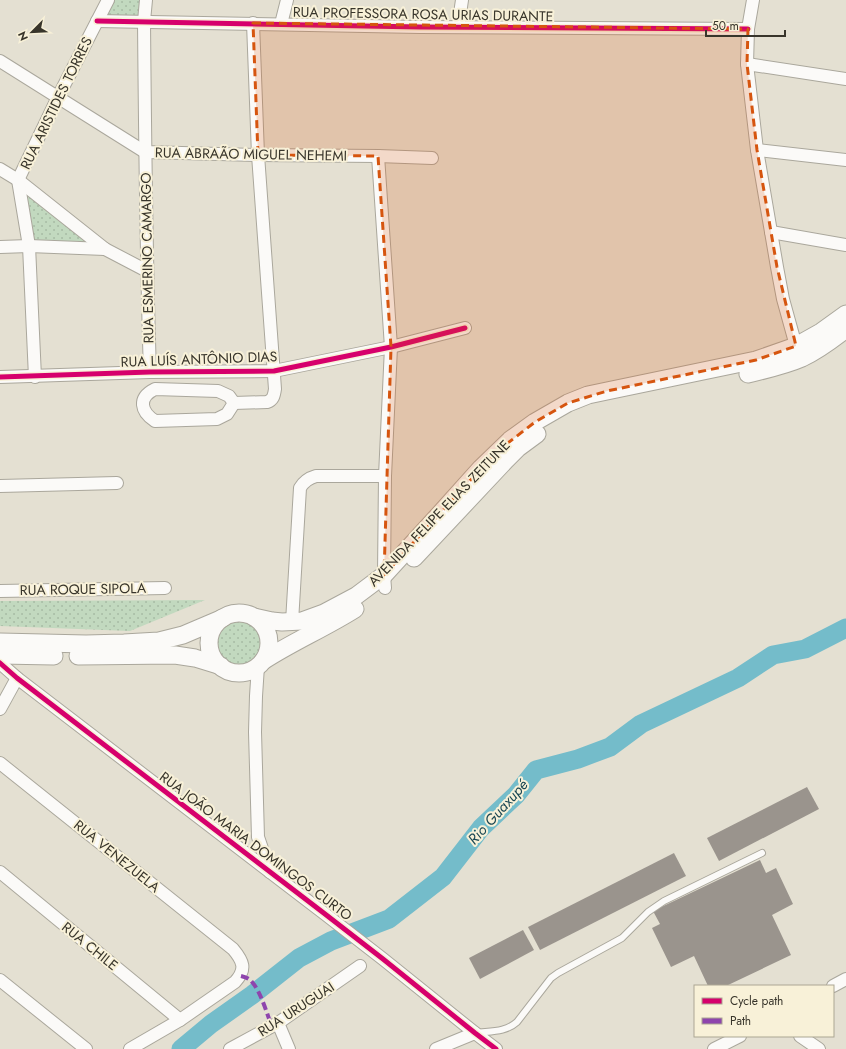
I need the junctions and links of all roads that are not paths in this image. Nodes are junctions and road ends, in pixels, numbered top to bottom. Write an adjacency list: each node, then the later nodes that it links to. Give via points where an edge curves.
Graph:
1 (108, 0): 6 (street, RUA ARISTIDES TORRES)
2 (146, 0): 7 (street, RUA ESMERINO CAMARGO)
3 (287, 0): 9 (street)
4 (462, 0): 10 (street)
5 (753, 0): 11 (street)
6 (97, 21): 7 (street, RUA PROFESSORA ROSA URIAS DURANTE); 15 (street, RUA ARISTIDES TORRES)
7 (144, 21): 8 (street, RUA PROFESSORA ROSA URIAS DURANTE); 17 (street, RUA ESMERINO CAMARGO)
8 (253, 23): 9 (street, RUA PROFESSORA ROSA URIAS DURANTE); 18 (street)
9 (281, 24): 10 (street, RUA PROFESSORA ROSA URIAS DURANTE)
10 (458, 27): 11 (street, RUA PROFESSORA ROSA URIAS DURANTE)
11 (748, 29): 13 (street)
12 (0, 61): 15 (street, RUA ABRAÃO MIGUEL NEHEMI)
13 (747, 64): 14 (street); 16 (street)
14 (846, 79)
15 (58, 97): 17 (street, RUA ABRAÃO MIGUEL NEHEMI); 23 (street, RUA ARISTIDES TORRES)
16 (757, 150): 21 (street); 24 (street)
17 (145, 152): 18 (street, RUA ABRAÃO MIGUEL NEHEMI); 29 (street, RUA ESMERINO CAMARGO)
18 (258, 155): 19 (street, RUA ABRAÃO MIGUEL NEHEMI); 35 (street)
19 (378, 156): 20 (street, RUA ABRAÃO MIGUEL NEHEMI); 33 (street)
20 (432, 158)
21 (846, 160)
22 (0, 170): 23 (street)
23 (18, 180): 26 (street, RUA ARISTIDES TORRES); 28 (street)
24 (771, 232): 25 (street); 34 (street, via 783,299)
25 (846, 245)
26 (29, 246): 27 (street); 28 (street); 38 (street, RUA ARISTIDES TORRES)
27 (0, 247)
28 (105, 249): 29 (street)
29 (147, 271): 36 (street, RUA ESMERINO CAMARGO)
30 (846, 314): 34 (main road, AVENIDA FELIPE ELIAS ZEITUNE)
31 (465, 328): 33 (street, RUA LUÍS ANTÔNIO DIAS)
32 (846, 329): 34 (main road, AVENIDA FELIPE ELIAS ZEITUNE, via 830,341)
33 (392, 347): 35 (street, RUA LUÍS ANTÔNIO DIAS); 40 (street)
34 (798, 352): 43 (main road, AVENIDA FELIPE ELIAS ZEITUNE, via 758,372 594,406 576,412 548,427 532,437 506,460 445,526)
35 (274, 371): 36 (street, RUA LUÍS ANTÔNIO DIAS); 39 (street, via 275,390 270,401)
36 (150, 372): 38 (street, RUA LUÍS ANTÔNIO DIAS)
37 (0, 377): 38 (street, RUA LUÍS ANTÔNIO DIAS)
38 (35, 377)
39 (234, 403): 39 (street, via 227,414 217,419 155,421 144,411 143,403 144,396 155,389 218,391)
40 (384, 476): 43 (street); 48 (street, via 316,476 302,484)
41 (117, 483): 42 (street)
42 (0, 486)
43 (384, 581): 48 (main road, AVENIDA FELIPE ELIAS ZEITUNE, via 339,606 311,618); 52 (main road, AVENIDA FELIPE ELIAS ZEITUNE, via 359,607 281,649)
44 (165, 588): 45 (street, RUA ROQUE SIPOLA)
45 (0, 591)
46 (254, 617): 47 (main road, via 236,613); 48 (main road, AVENIDA FELIPE ELIAS ZEITUNE); 52 (main road, via 263,625 268,637 268,650)
47 (223, 618): 49 (main road, via 182,635 159,641 86,644); 53 (main road, via 214,628 210,641 212,655)
48 (292, 622)
49 (0, 642)
50 (0, 655): 53 (main road, via 176,655)
51 (0, 663): 54 (street, RUA JOÃO MARIA DOMINGOS CURTO)
52 (261, 663): 53 (main road, via 253,669 240,672 227,670); 57 (street, via 256,696 255,732)
53 (221, 666)
54 (17, 678): 55 (street); 59 (street, RUA JOÃO MARIA DOMINGOS CURTO)
55 (0, 709)
56 (0, 763): 66 (street, RUA VENEZUELA, via 239,956 243,970 241,976)
57 (258, 837): 59 (street); 61 (street)
58 (762, 852): 68 (lane, via 664,901 648,912 622,938 558,973 551,978 512,1027)
59 (245, 854): 61 (street, RUA JOÃO MARIA DOMINGOS CURTO)
60 (0, 872): 66 (street, RUA CHILE)
61 (270, 872): 68 (street, RUA JOÃO MARIA DOMINGOS CURTO)
62 (360, 966): 67 (street, RUA URUGUAI)
63 (846, 979): 65 (street)
64 (0, 980): 71 (street)
65 (834, 985)
66 (180, 1020): 72 (street)
67 (278, 1023): 73 (street, RUA URUGUAI); 74 (street)
68 (475, 1033): 75 (street); 76 (street, RUA JOÃO MARIA DOMINGOS CURTO)
69 (738, 1037): 77 (street)
70 (801, 1037): 78 (street)
71 (86, 1049)
72 (130, 1049)
73 (230, 1049)
74 (289, 1049)
75 (436, 1049)
76 (496, 1049)
77 (714, 1049)
78 (819, 1049)

